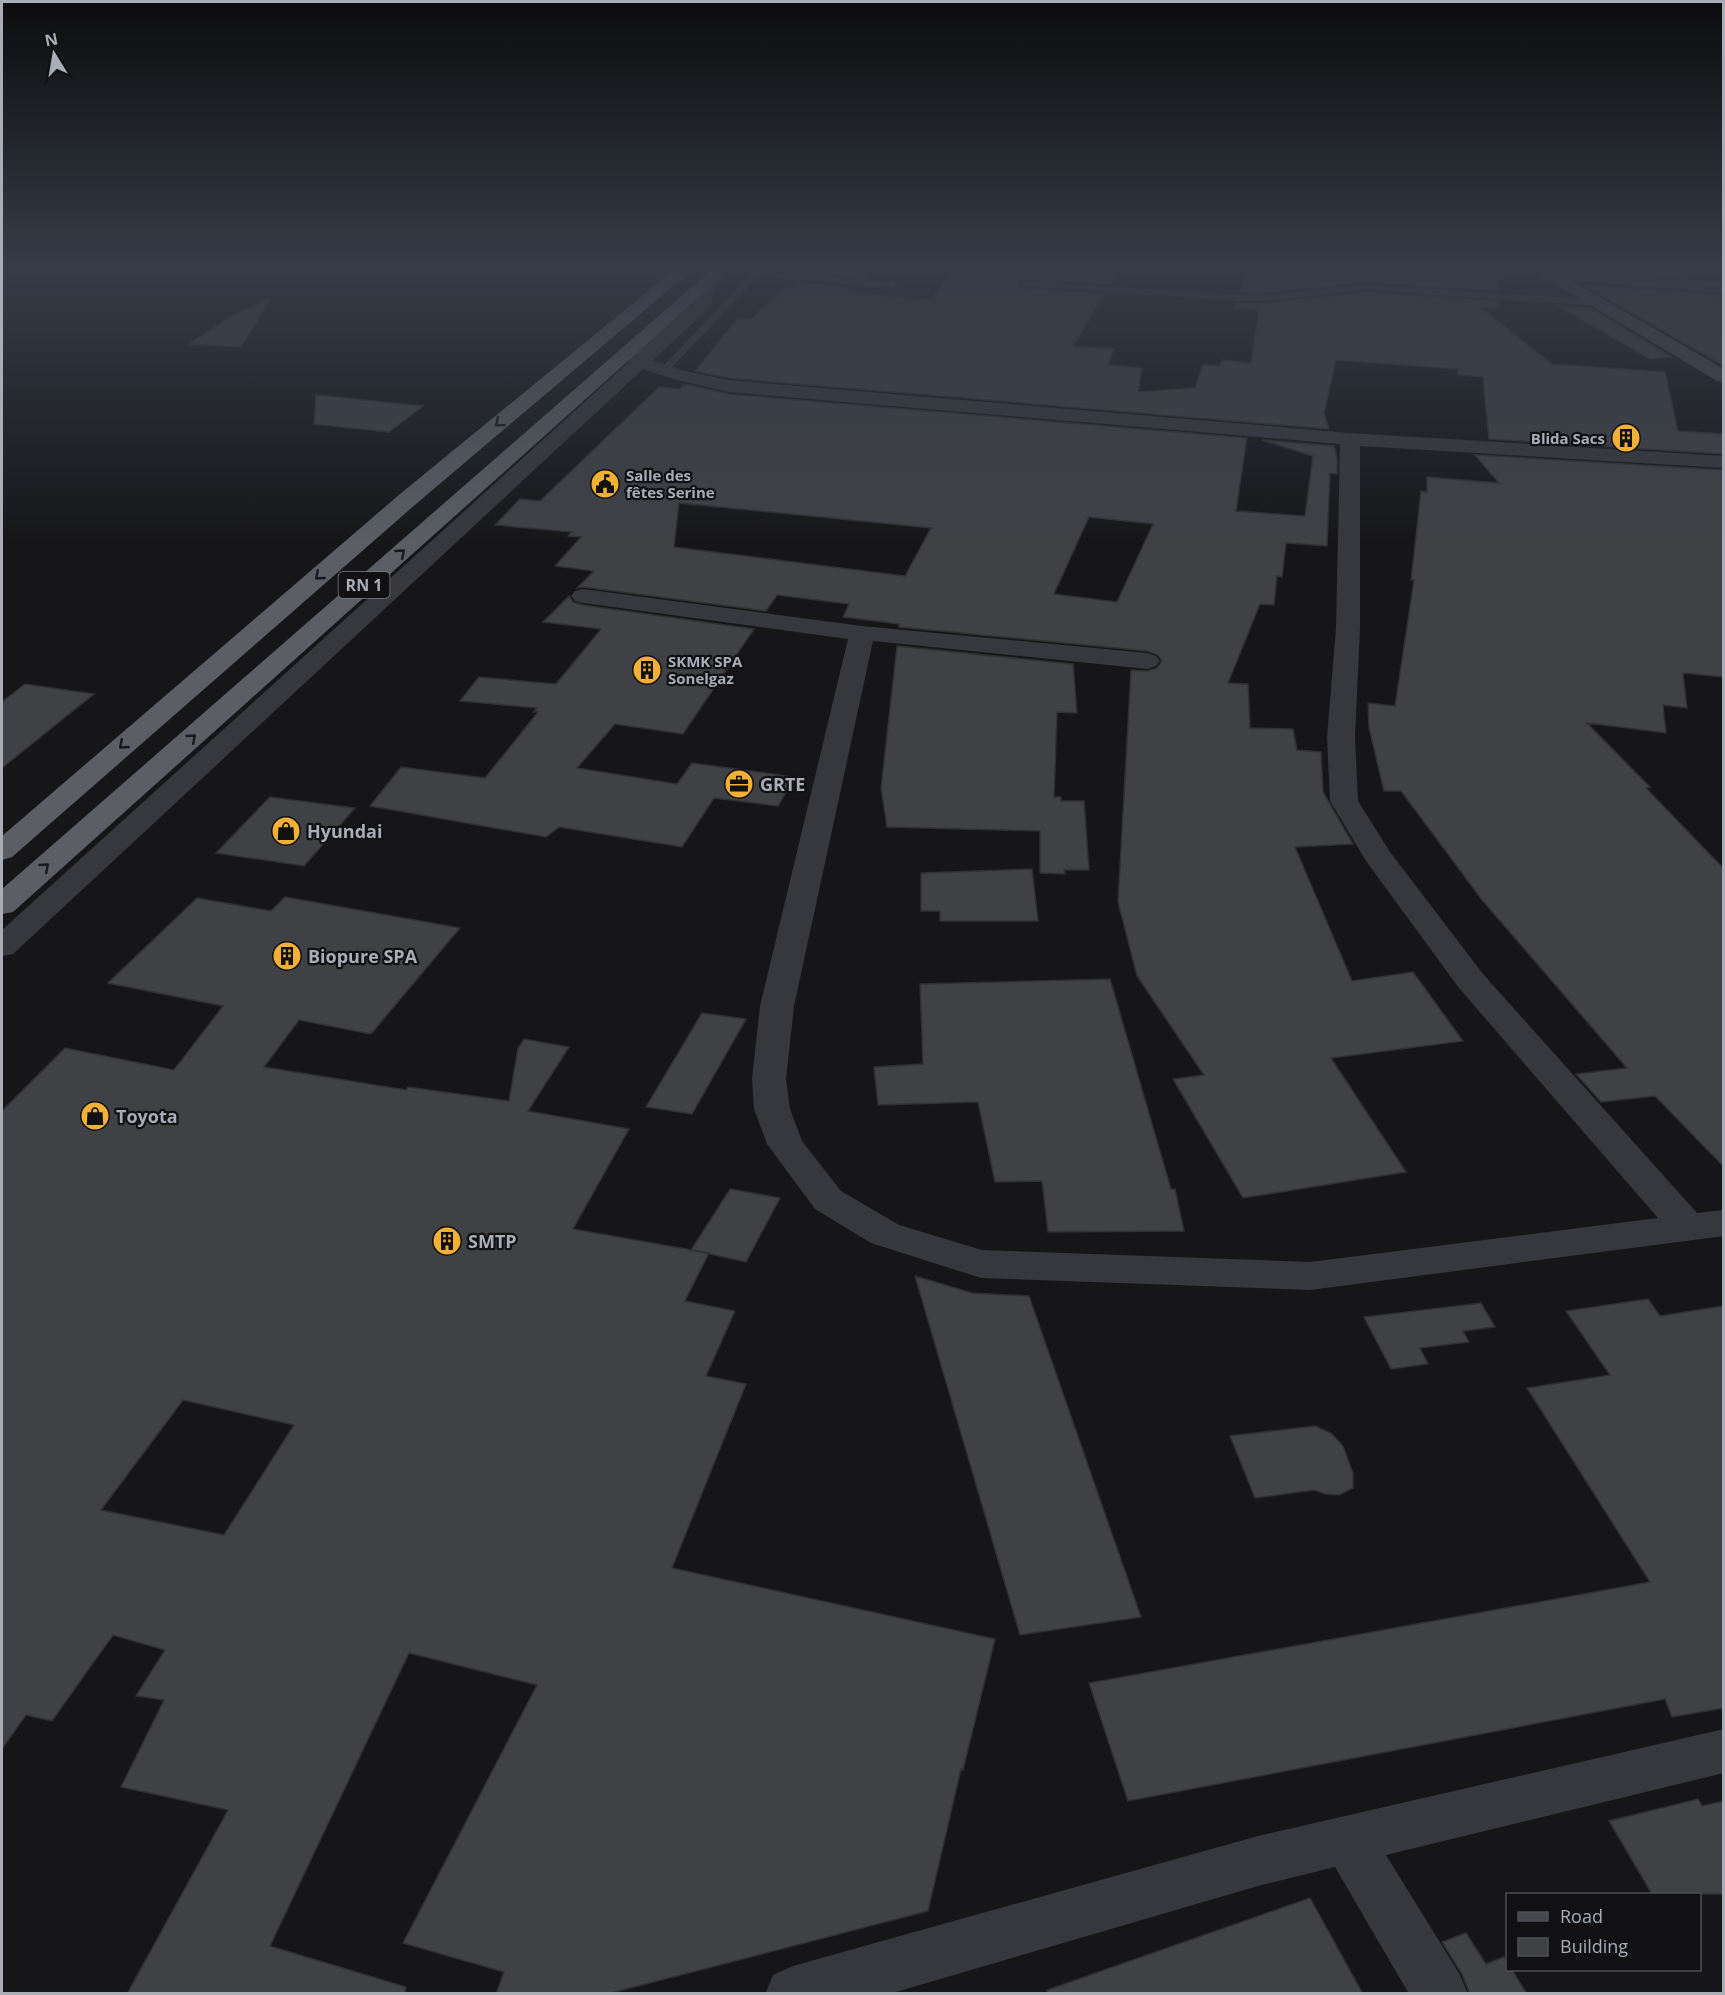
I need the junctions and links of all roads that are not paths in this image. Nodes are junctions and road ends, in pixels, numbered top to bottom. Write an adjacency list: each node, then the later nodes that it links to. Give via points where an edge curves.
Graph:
1 (578, 358): 14 (highway, RN 1, one-way to 14, via 408,499)
2 (622, 358): 15 (highway, RN 1, one-way to 2)
3 (641, 358): 6 (street)
4 (675, 358): 7 (lane)
5 (1691, 358): 8 (main road)
6 (638, 361): 7 (street); 16 (street)
7 (664, 370): 9 (street, via 728,386)
8 (1724, 377)
9 (1350, 439): 10 (street); 17 (street, via 1348,628 1341,737 1344,801 1377,855 1472,981)
10 (1724, 462)
11 (583, 596): 12 (street)
12 (862, 633): 13 (street); 17 (street, via 777,1006 769,1079 772,1109 785,1144 828,1200 885,1234 981,1264 1310,1276)
13 (1147, 661)
14 (2, 850)
15 (2, 906)
16 (2, 947)
17 (1706, 1226)
18 (1724, 1751): 19 (street)
19 (1348, 1840): 20 (street, via 1258,1861); 21 (street)
20 (793, 1994)
21 (1440, 1994)

